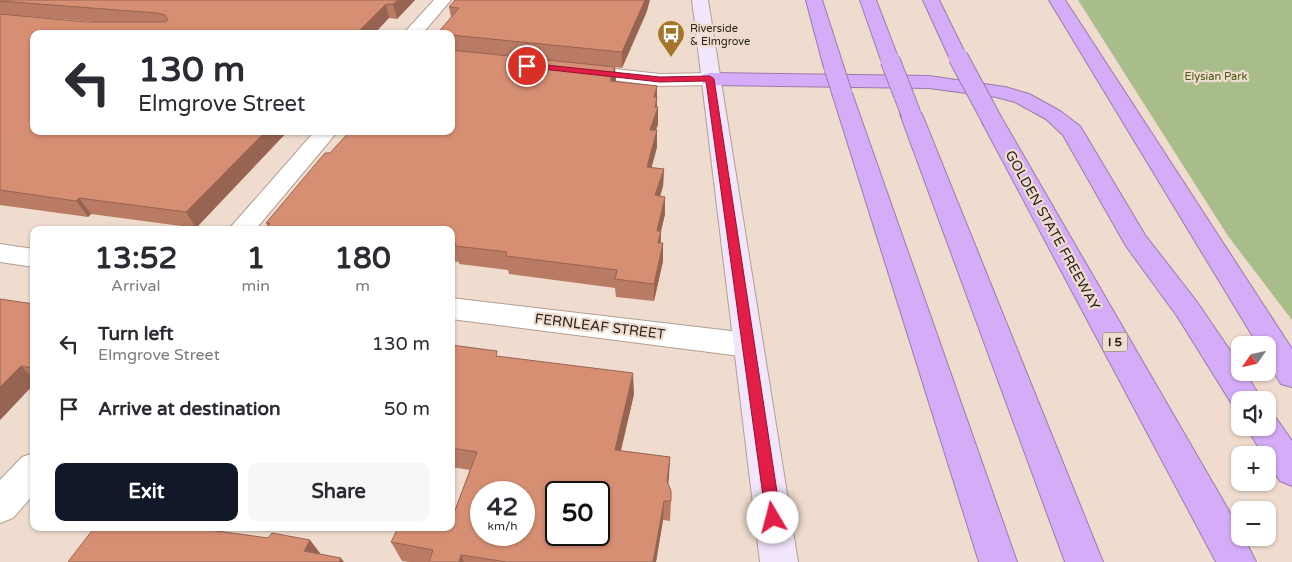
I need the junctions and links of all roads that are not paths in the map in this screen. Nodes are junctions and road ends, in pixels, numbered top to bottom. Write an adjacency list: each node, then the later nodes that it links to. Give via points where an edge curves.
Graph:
1 (443, 0): 8 (street)
2 (700, 0): 10 (main road)
3 (805, 0): 7 (highway)
4 (868, 0): 25 (highway, bridge)
5 (931, 0): 26 (highway, GOLDEN STATE FREEWAY / I 5, bridge, via 993,122)
6 (1057, 0): 17 (highway)
7 (816, 9): 24 (highway)
8 (416, 30)
9 (560, 69): 10 (street, via 660,80)
10 (710, 79): 16 (main road); 18 (highway, via 929,82 998,91 1022,98 1053,115 1072,131 1135,240 1187,309)
11 (324, 135): 12 (street)
12 (244, 226)
13 (0, 253): 14 (street)
14 (30, 257)
15 (455, 308): 16 (street, FERNLEAF STREET)
16 (748, 345): 23 (main road)
17 (1292, 375)
18 (1240, 391)
19 (1269, 436): 20 (highway)
20 (1292, 470)
21 (30, 472): 22 (street)
22 (0, 506)
23 (780, 562)
24 (998, 562)
25 (1084, 562)
26 (1238, 562)

